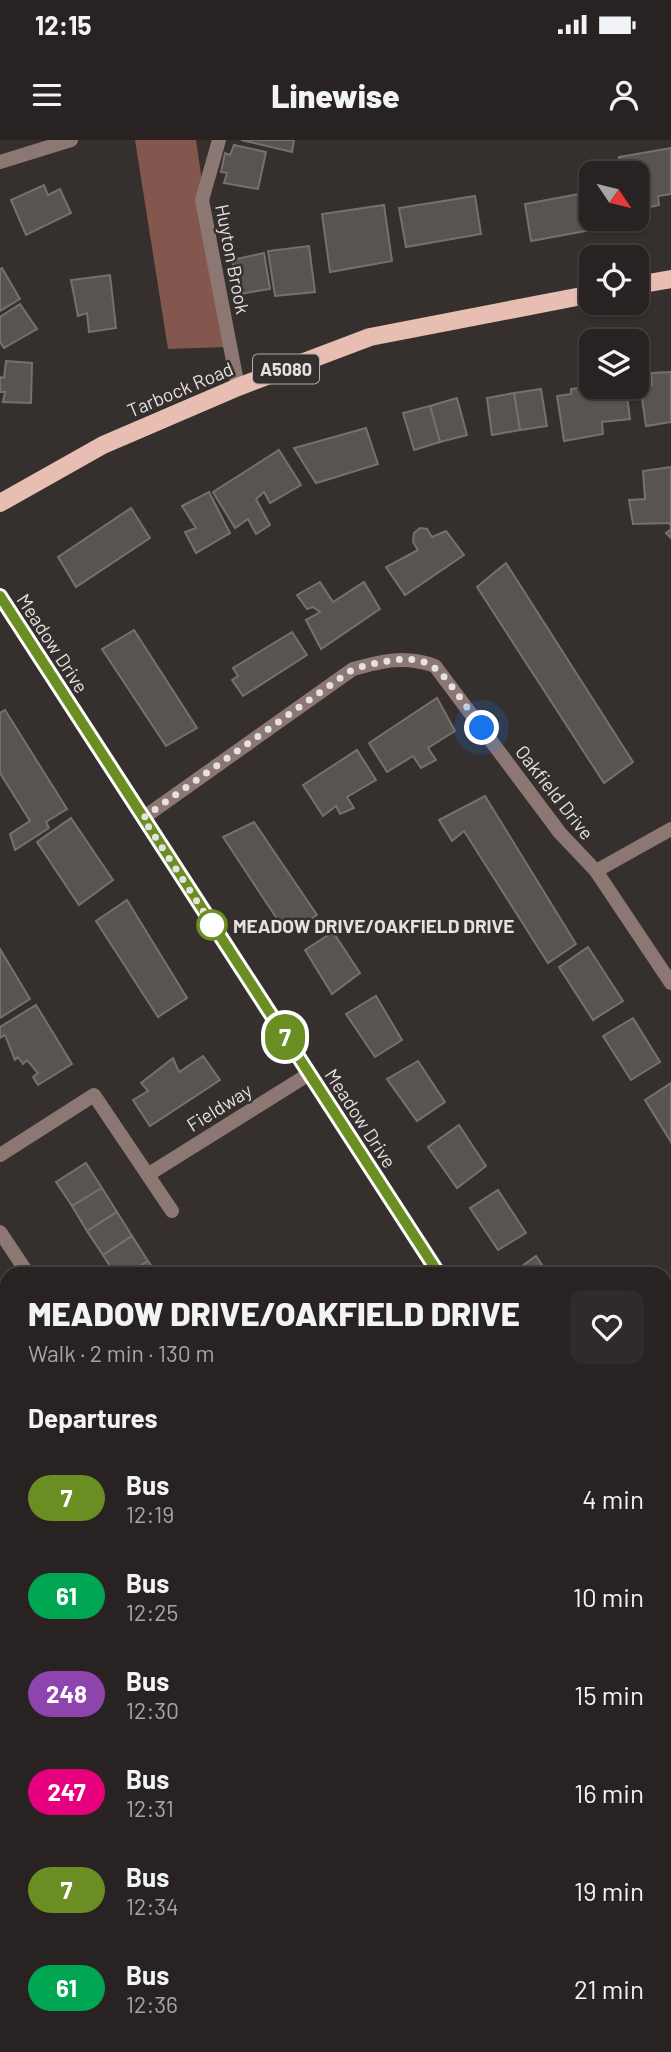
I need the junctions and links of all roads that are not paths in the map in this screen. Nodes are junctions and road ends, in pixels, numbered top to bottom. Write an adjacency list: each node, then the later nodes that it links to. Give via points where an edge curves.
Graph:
1 (71, 140): 3 (street)
2 (219, 140): 7 (street, Huyton Brook, via 202,200)
3 (0, 162)
4 (671, 279): 5 (main road)
5 (649, 283)
6 (579, 297): 7 (main road, Tarbock Road / A5080, via 370,337)
7 (238, 387): 8 (main road, Tarbock Road / A5080, via 103,445)
8 (0, 503)
9 (0, 596): 10 (street, Meadow Drive)
10 (143, 818): 12 (street, Oakfield Drive, via 353,669 415,658 435,666 559,833); 14 (street, Meadow Drive)
11 (671, 829): 12 (street)
12 (596, 871): 13 (street, Oakfield Drive)
13 (671, 983)
14 (309, 1074): 16 (street, Fieldway); 20 (street, Meadow Drive)
15 (0, 1155): 16 (street, via 94,1095)
16 (149, 1174): 17 (street)
17 (172, 1212)
18 (0, 1232): 19 (street)
19 (23, 1267)
20 (434, 1267)

